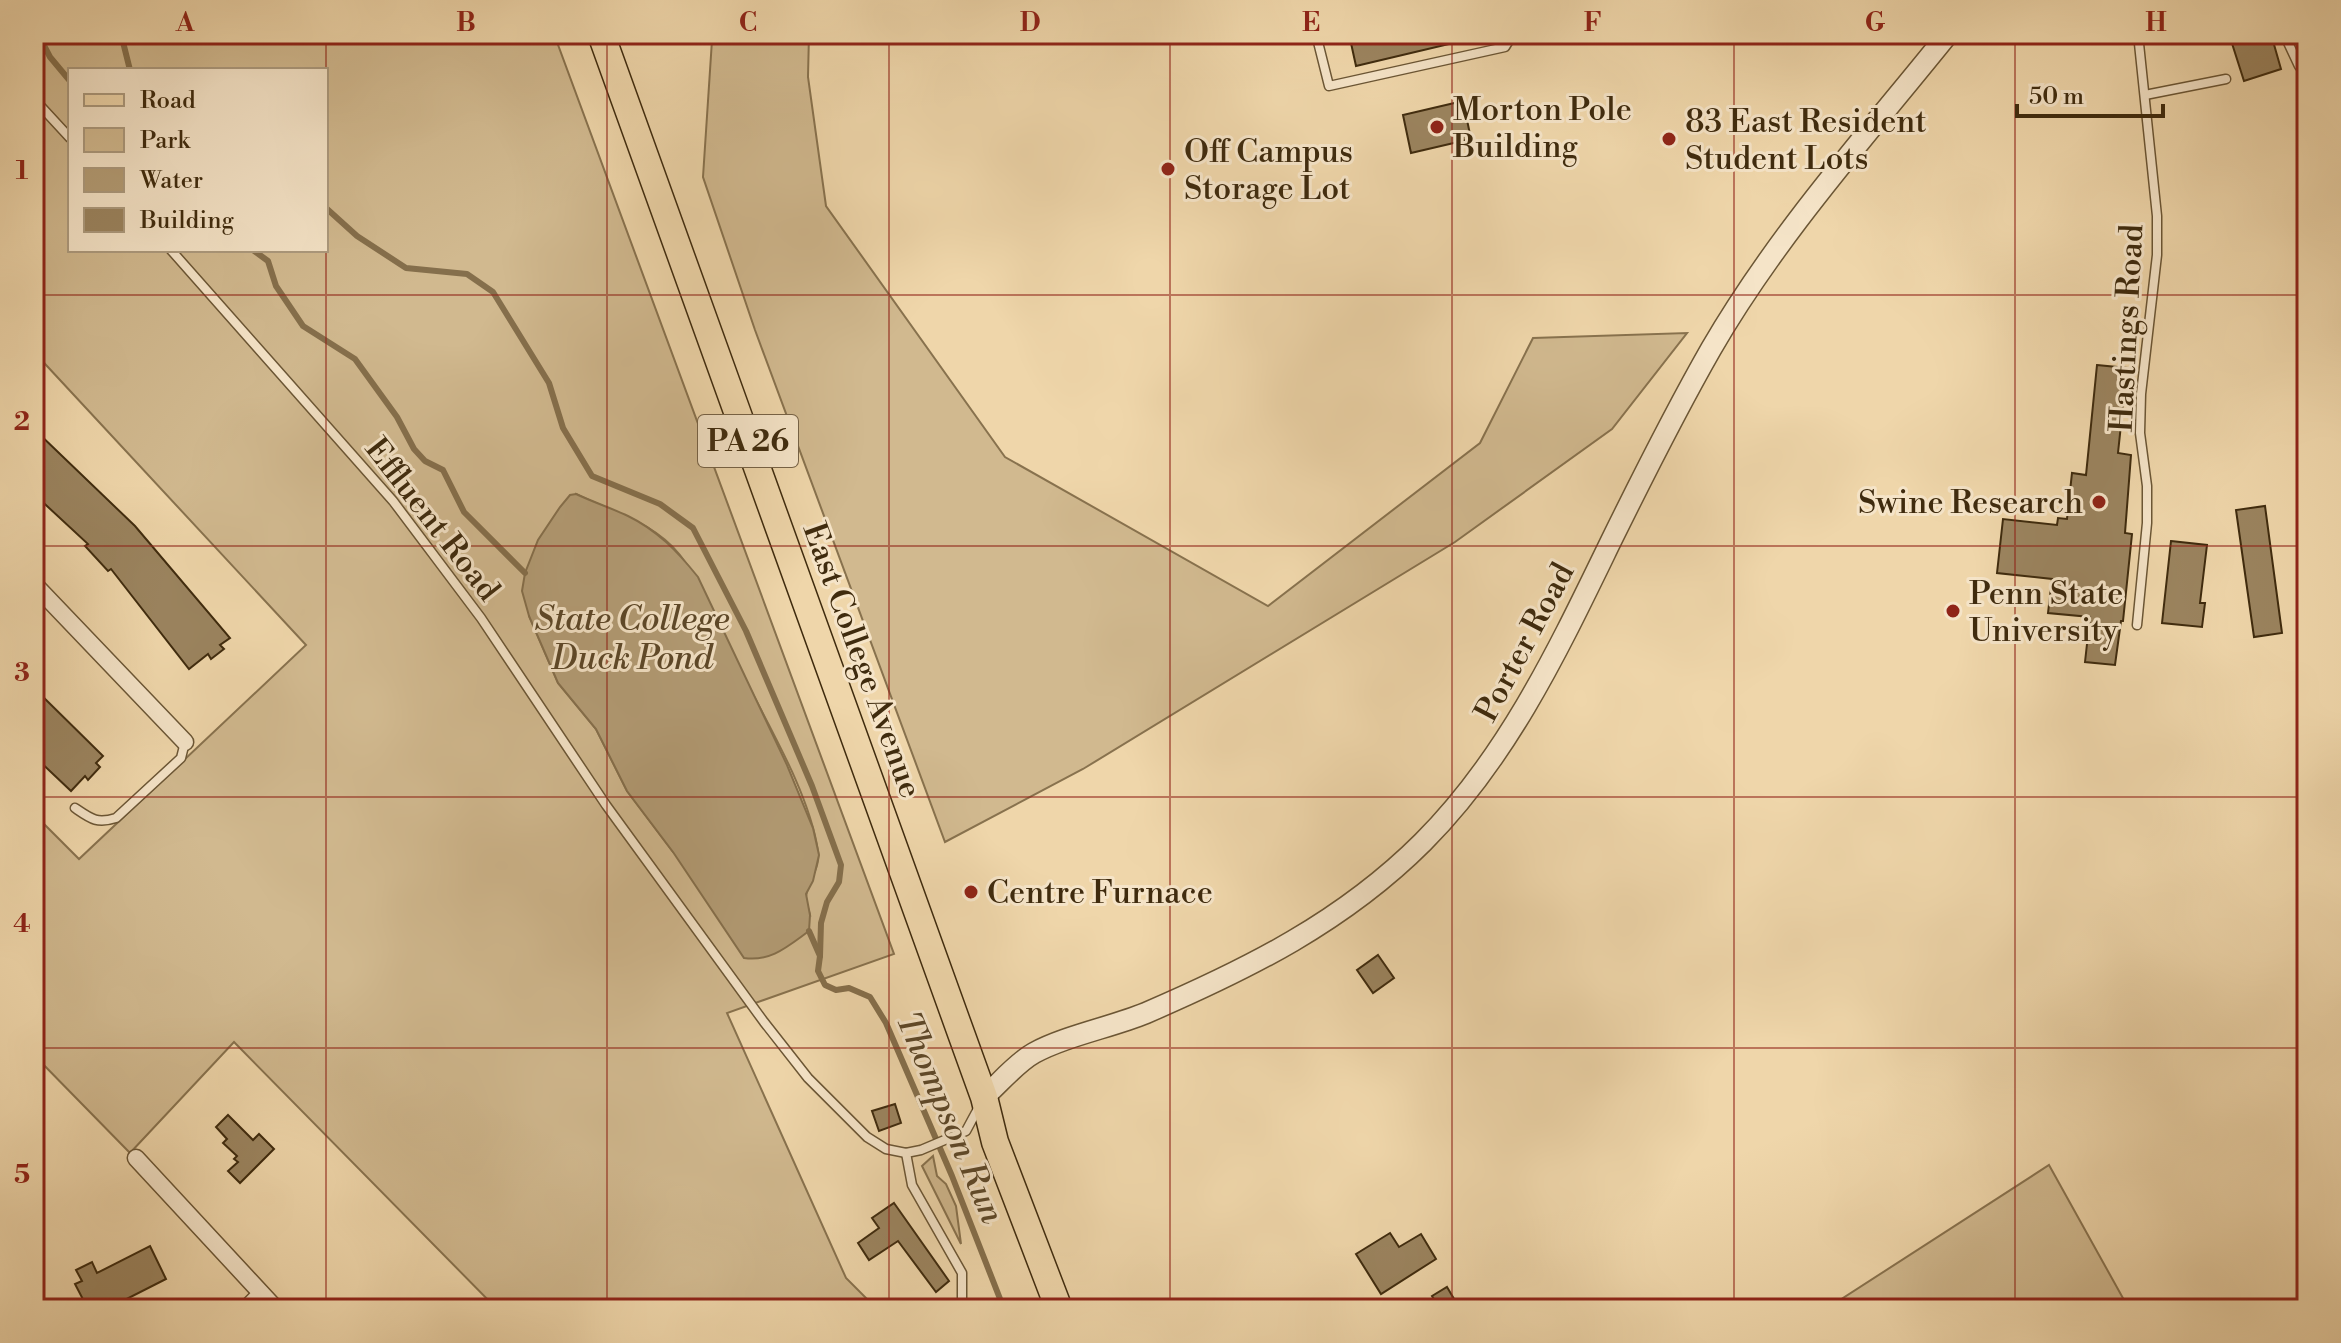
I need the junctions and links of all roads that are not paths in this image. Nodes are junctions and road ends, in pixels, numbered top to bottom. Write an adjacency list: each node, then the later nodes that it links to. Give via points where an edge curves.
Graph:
1 (601, 34): 17 (main road, East College Avenue / PA 26)
2 (1316, 34): 3 (lane, via 1329,86 1505,47)
3 (1513, 34)
4 (1948, 34): 17 (street, Porter Road, via 1809,205 1722,332 1522,715 1489,765 1435,829 1392,872 1309,932 1226,978 1032,1054)
5 (2138, 34): 9 (lane, Hastings Road)
6 (2284, 34): 7 (lane)
7 (2307, 74)
8 (2226, 79): 9 (lane)
9 (2145, 95): 14 (lane, Hastings Road, via 2157,255 2141,394 2147,523)
10 (34, 99): 11 (lane)
11 (68, 136)
12 (173, 252): 18 (lane, Effluent Road, via 393,501 481,618 606,805 808,1078 867,1137)
13 (34, 584): 15 (street)
14 (2137, 625)
15 (185, 742): 16 (lane, via 181,758 116,818 92,820)
16 (75, 808)
17 (984, 1097): 18 (lane, via 966,1131); 24 (main road, East College Avenue / PA 26, via 995,1142)
18 (906, 1153): 21 (lane, via 912,1185 962,1273)
19 (136, 1158): 20 (street)
20 (261, 1294): 22 (street); 23 (street)
21 (962, 1302)
22 (246, 1309)
23 (276, 1309)
24 (1059, 1309)

